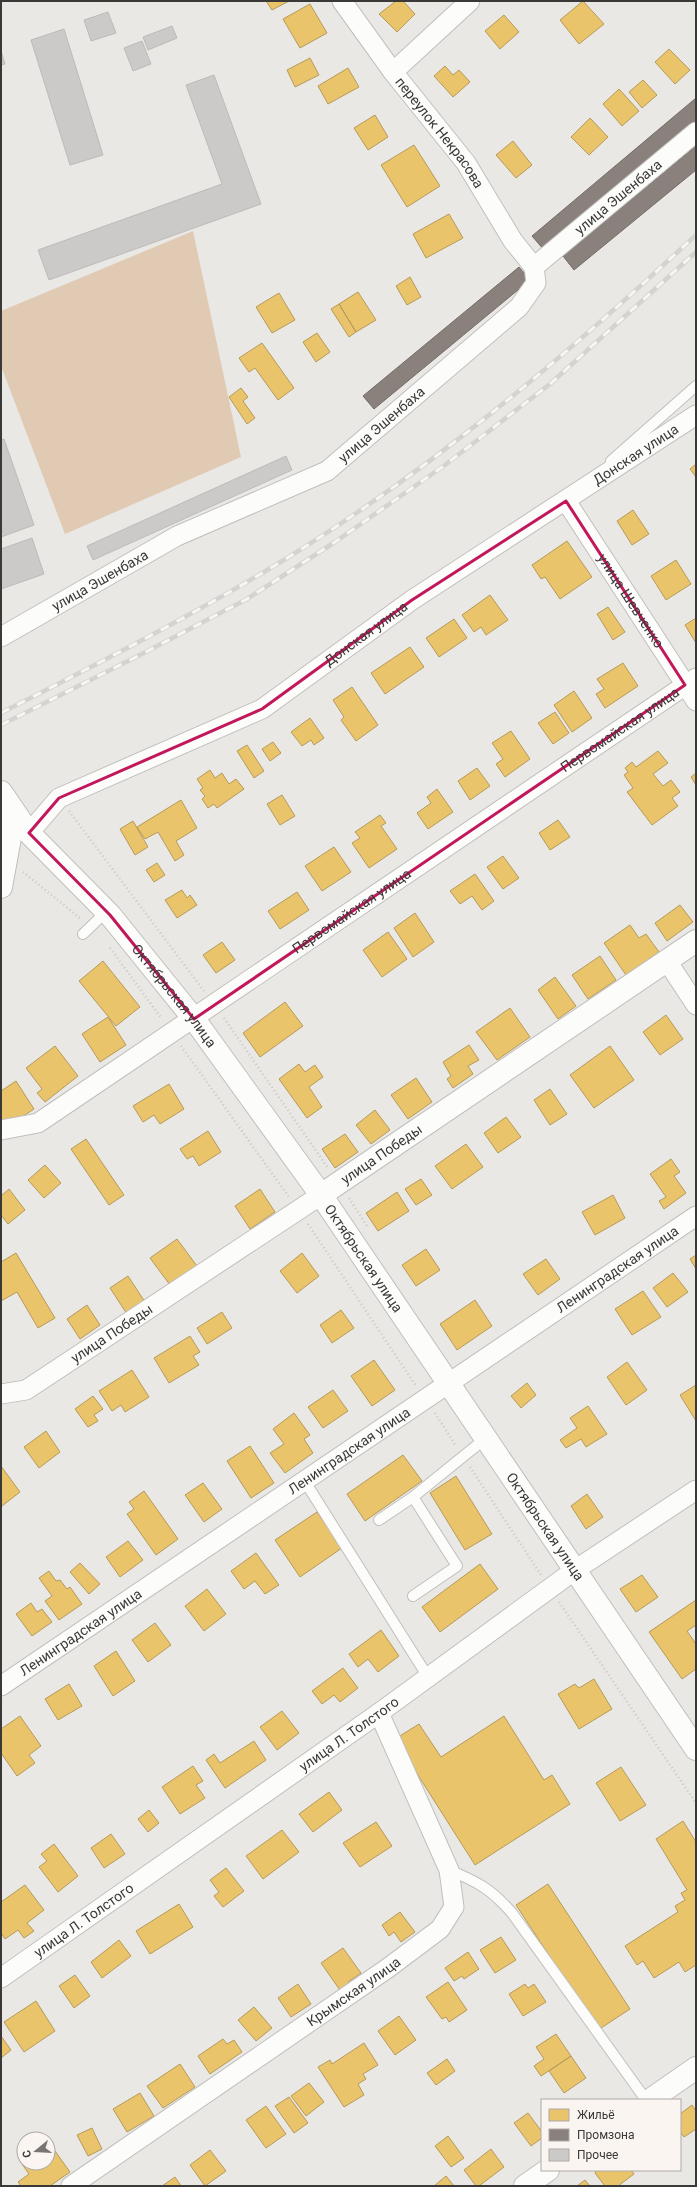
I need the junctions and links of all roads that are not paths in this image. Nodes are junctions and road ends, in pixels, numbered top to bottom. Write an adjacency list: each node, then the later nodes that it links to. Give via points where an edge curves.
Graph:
1 (342, 1): 3 (street, переулок Некрасова)
2 (470, 1): 3 (street)
3 (393, 72): 5 (street, переулок Некрасова, via 466,163 512,241)
4 (696, 132): 5 (street, улица Эшенбаха)
5 (534, 267): 9 (street, улица Эшенбаха, via 536,283 519,307 327,471 177,536)
6 (696, 386): 8 (lane)
7 (696, 415): 8 (street, Донская улица)
8 (566, 501): 10 (street, улица Шевченко); 13 (street, Донская улица, via 412,600 262,709 59,798)
9 (1, 637)
10 (691, 681): 11 (street, улица Шевченко); 20 (street, Первомайская улица)
11 (696, 701)
12 (3, 795): 13 (main road, Октябрьская улица); 14 (main road, via 10,832)
13 (29, 832): 15 (main road, Октябрьская улица)
14 (1, 886)
15 (99, 919): 16 (lane); 20 (main road, Октябрьская улица)
16 (83, 934)
17 (696, 942): 18 (main road, улица Победы)
18 (667, 961): 19 (street); 22 (main road, улица Победы)
19 (696, 1005)
20 (194, 1019): 21 (street, Первомайская улица, via 38,1123); 22 (main road, Октябрьская улица)
21 (1, 1130)
22 (321, 1195): 24 (main road, Октябрьская улица); 25 (street, улица Победы, via 26,1390)
23 (696, 1216): 24 (street, Ленинградская улица)
24 (448, 1383): 26 (main road, Октябрьская улица); 27 (street, Ленинградская улица)
25 (1, 1394)
26 (486, 1438): 29 (lane); 31 (main road, Октябрьская улица)
27 (304, 1480): 33 (lane); 34 (street, Ленинградская улица)
28 (696, 1490): 31 (street, улица Л. Толстого)
29 (413, 1498): 30 (lane); 32 (lane, via 457,1566)
30 (379, 1520)
31 (575, 1570): 33 (street, улица Л. Толстого); 36 (main road, Октябрьская улица)
32 (413, 1596)
33 (428, 1677): 35 (street, улица Л. Толстого)
34 (1, 1686)
35 (379, 1713): 37 (street, Крымская улица); 38 (street, улица Л. Толстого)
36 (696, 1749)
37 (449, 1870): 40 (lane, via 479,1882 512,1913); 43 (street, Крымская улица, via 454,1908 440,1929 376,1977)
38 (1, 1978)
39 (696, 2068): 41 (main road)
40 (645, 2099)
41 (651, 2099)
42 (547, 2171): 44 (main road)
43 (71, 2186)
44 (525, 2186)

